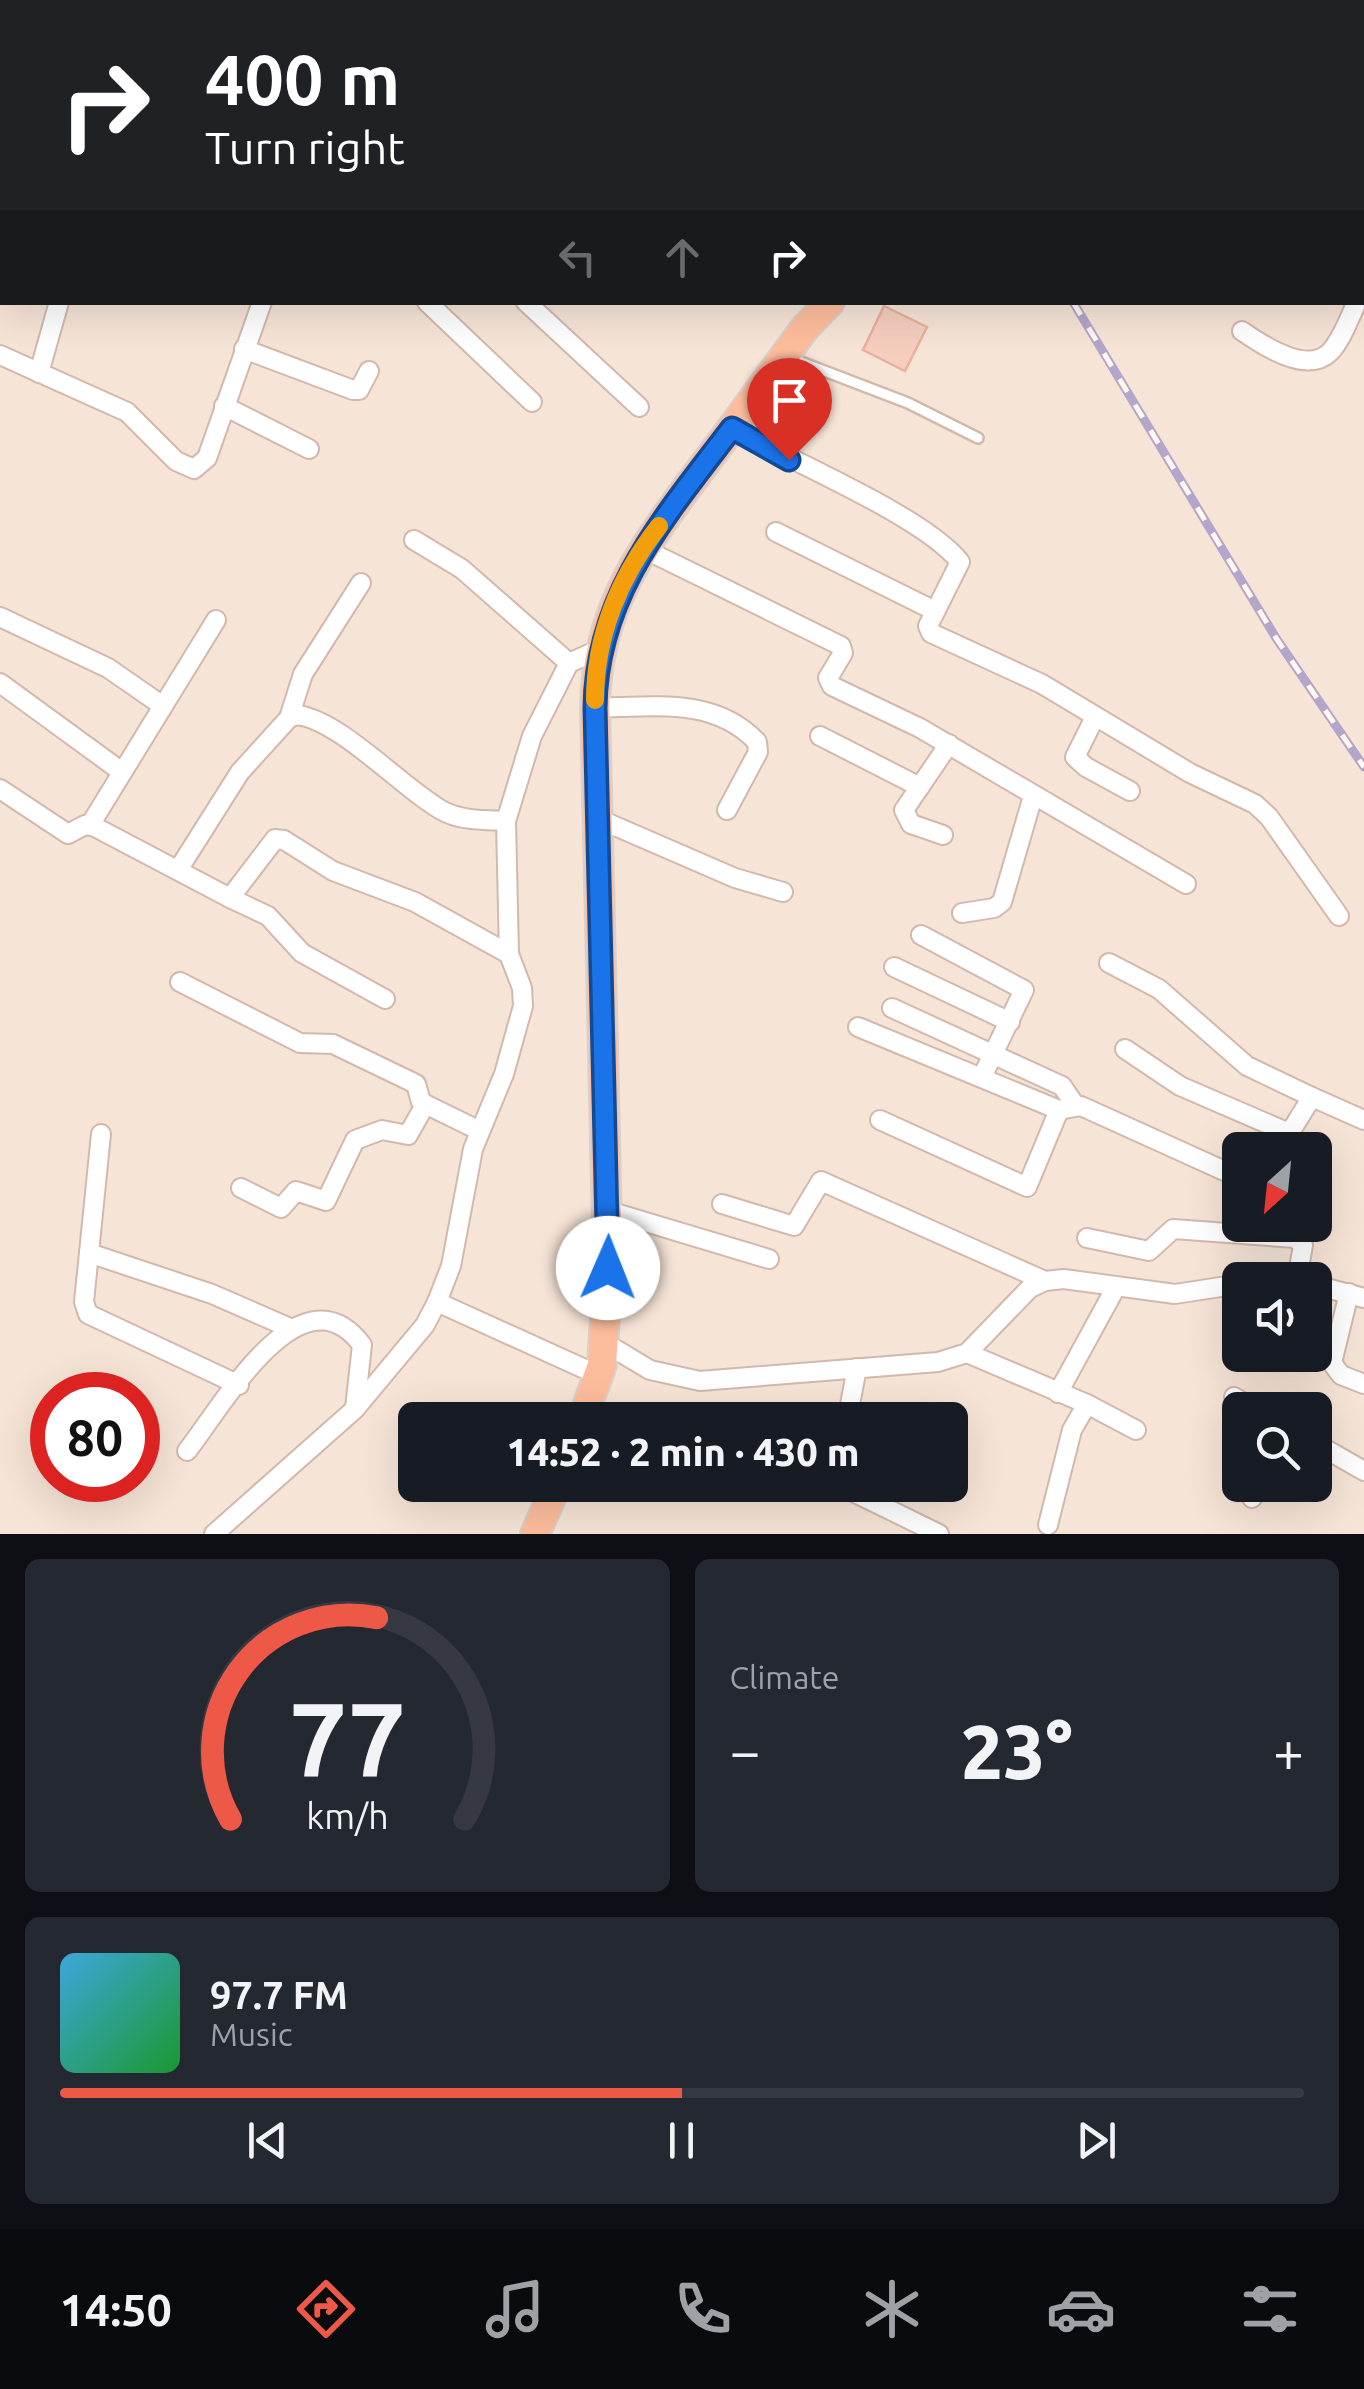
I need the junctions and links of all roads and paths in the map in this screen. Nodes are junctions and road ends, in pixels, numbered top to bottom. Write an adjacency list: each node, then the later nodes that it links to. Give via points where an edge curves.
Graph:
1 (58, 305): 12 (street)
2 (261, 305): 8 (street)
3 (430, 305): 13 (street)
4 (529, 305): 15 (street)
5 (827, 305): 10 (highway)
6 (1356, 324): 7 (street, via 1316,360 1284,354)
7 (1242, 331)
8 (244, 349): 11 (street, via 353,390); 14 (street)
9 (0, 355): 12 (street)
10 (784, 356): 16 (highway); 17 (lane)
11 (369, 371)
12 (39, 374): 14 (street, via 126,412 176,461 194,469 207,458)
13 (532, 402)
14 (224, 406): 18 (street)
15 (639, 407)
16 (732, 428): 21 (highway); 23 (street, via 949,549 960,562)
17 (978, 438)
18 (309, 449)
19 (776, 532): 23 (street)
20 (414, 540): 27 (street, via 462,570)
21 (642, 548): 26 (highway); 34 (street, via 842,646 830,684)
22 (361, 583): 32 (street, via 303,674)
23 (935, 611): 31 (street, via 931,633 1042,684)
24 (0, 617): 29 (street, via 108,668)
25 (216, 620): 29 (street)
26 (598, 650): 27 (street); 30 (highway)
27 (569, 664): 42 (street, via 532,736)
28 (0, 683): 35 (street)
29 (163, 706): 35 (street)
30 (595, 708): 40 (street, via 691,706 750,734 758,752); 41 (highway)
31 (1095, 717): 38 (street, via 1076,757); 50 (street, via 1258,807)
32 (288, 718): 42 (street, via 305,716 334,733 442,810); 45 (street, via 240,772)
33 (820, 736): 36 (street)
34 (949, 744): 36 (street); 39 (street)
35 (122, 772): 43 (street)
36 (920, 787): 44 (street, via 904,810 907,820)
37 (0, 789): 43 (street, via 68,834)
38 (1130, 791)
39 (1033, 796): 46 (street); 49 (street, via 1007,894 994,908)
40 (727, 810)
41 (601, 820): 47 (street); 75 (highway)
42 (506, 821): 52 (street)
43 (90, 825): 45 (street)
44 (943, 835)
45 (178, 870): 48 (street)
46 (1186, 884)
47 (783, 892)
48 (230, 898): 52 (street, via 280,838 333,871 415,902); 56 (street, via 268,916 302,953)
49 (962, 913)
50 (1339, 916)
51 (921, 936): 58 (street, via 1021,986)
52 (509, 954): 68 (street, via 522,988 520,1026)
53 (1109, 963): 63 (street, via 1159,990 1248,1066)
54 (894, 967): 58 (street)
55 (180, 982): 64 (street, via 300,1042 333,1044 388,1070 416,1084 417,1100)
56 (385, 999)
57 (892, 1008): 61 (street)
58 (1010, 1022): 61 (street)
59 (858, 1027): 62 (street)
60 (1126, 1049): 69 (street, via 1194,1093)
61 (993, 1055): 62 (street); 65 (street, via 1062,1086)
62 (982, 1077): 65 (street)
63 (1312, 1098): 67 (street); 70 (street)
64 (425, 1104): 68 (street); 73 (street, via 408,1135 382,1130 356,1140 326,1202 296,1191 281,1208)
65 (1067, 1107): 66 (street, via 1026,1187); 72 (street)
66 (880, 1120)
67 (1364, 1120)
68 (478, 1130): 84 (street)
69 (1287, 1132)
70 (1290, 1132)
71 (101, 1134): 78 (street)
72 (1222, 1171)
73 (241, 1188)
74 (722, 1204): 80 (street, via 794,1226 821,1182)
75 (609, 1211): 79 (street); 86 (highway)
76 (1222, 1230): 77 (street, via 1173,1229 1149,1251)
77 (1087, 1238)
78 (89, 1253): 85 (street); 91 (street, via 84,1302 96,1322)
79 (769, 1260)
80 (1044, 1281): 81 (street); 87 (street)
81 (1116, 1287): 82 (street, via 1175,1294); 92 (street)
82 (1222, 1287)
83 (1356, 1295): 90 (street, via 1332,1363 1341,1375)
84 (438, 1302): 89 (street); 96 (street)
85 (290, 1328): 91 (street); 96 (street, via 321,1320 354,1334 364,1354)
86 (605, 1343): 88 (street, via 674,1378 700,1381); 89 (highway)
87 (967, 1353): 88 (street); 92 (street)
88 (857, 1368): 94 (street)
89 (598, 1375): 93 (highway)
90 (1364, 1384)
91 (239, 1385): 98 (street)
92 (1058, 1393): 95 (street)
93 (588, 1402)
94 (850, 1402)
95 (1087, 1404): 97 (street); 103 (street, via 1072,1430)
96 (355, 1409): 104 (street)
97 (1136, 1430)
98 (188, 1451)
99 (1332, 1453): 100 (street)
100 (1364, 1471)
101 (550, 1502): 105 (highway)
102 (874, 1502): 106 (street)
103 (1048, 1525)
104 (214, 1534)
105 (536, 1534)
106 (939, 1534)

